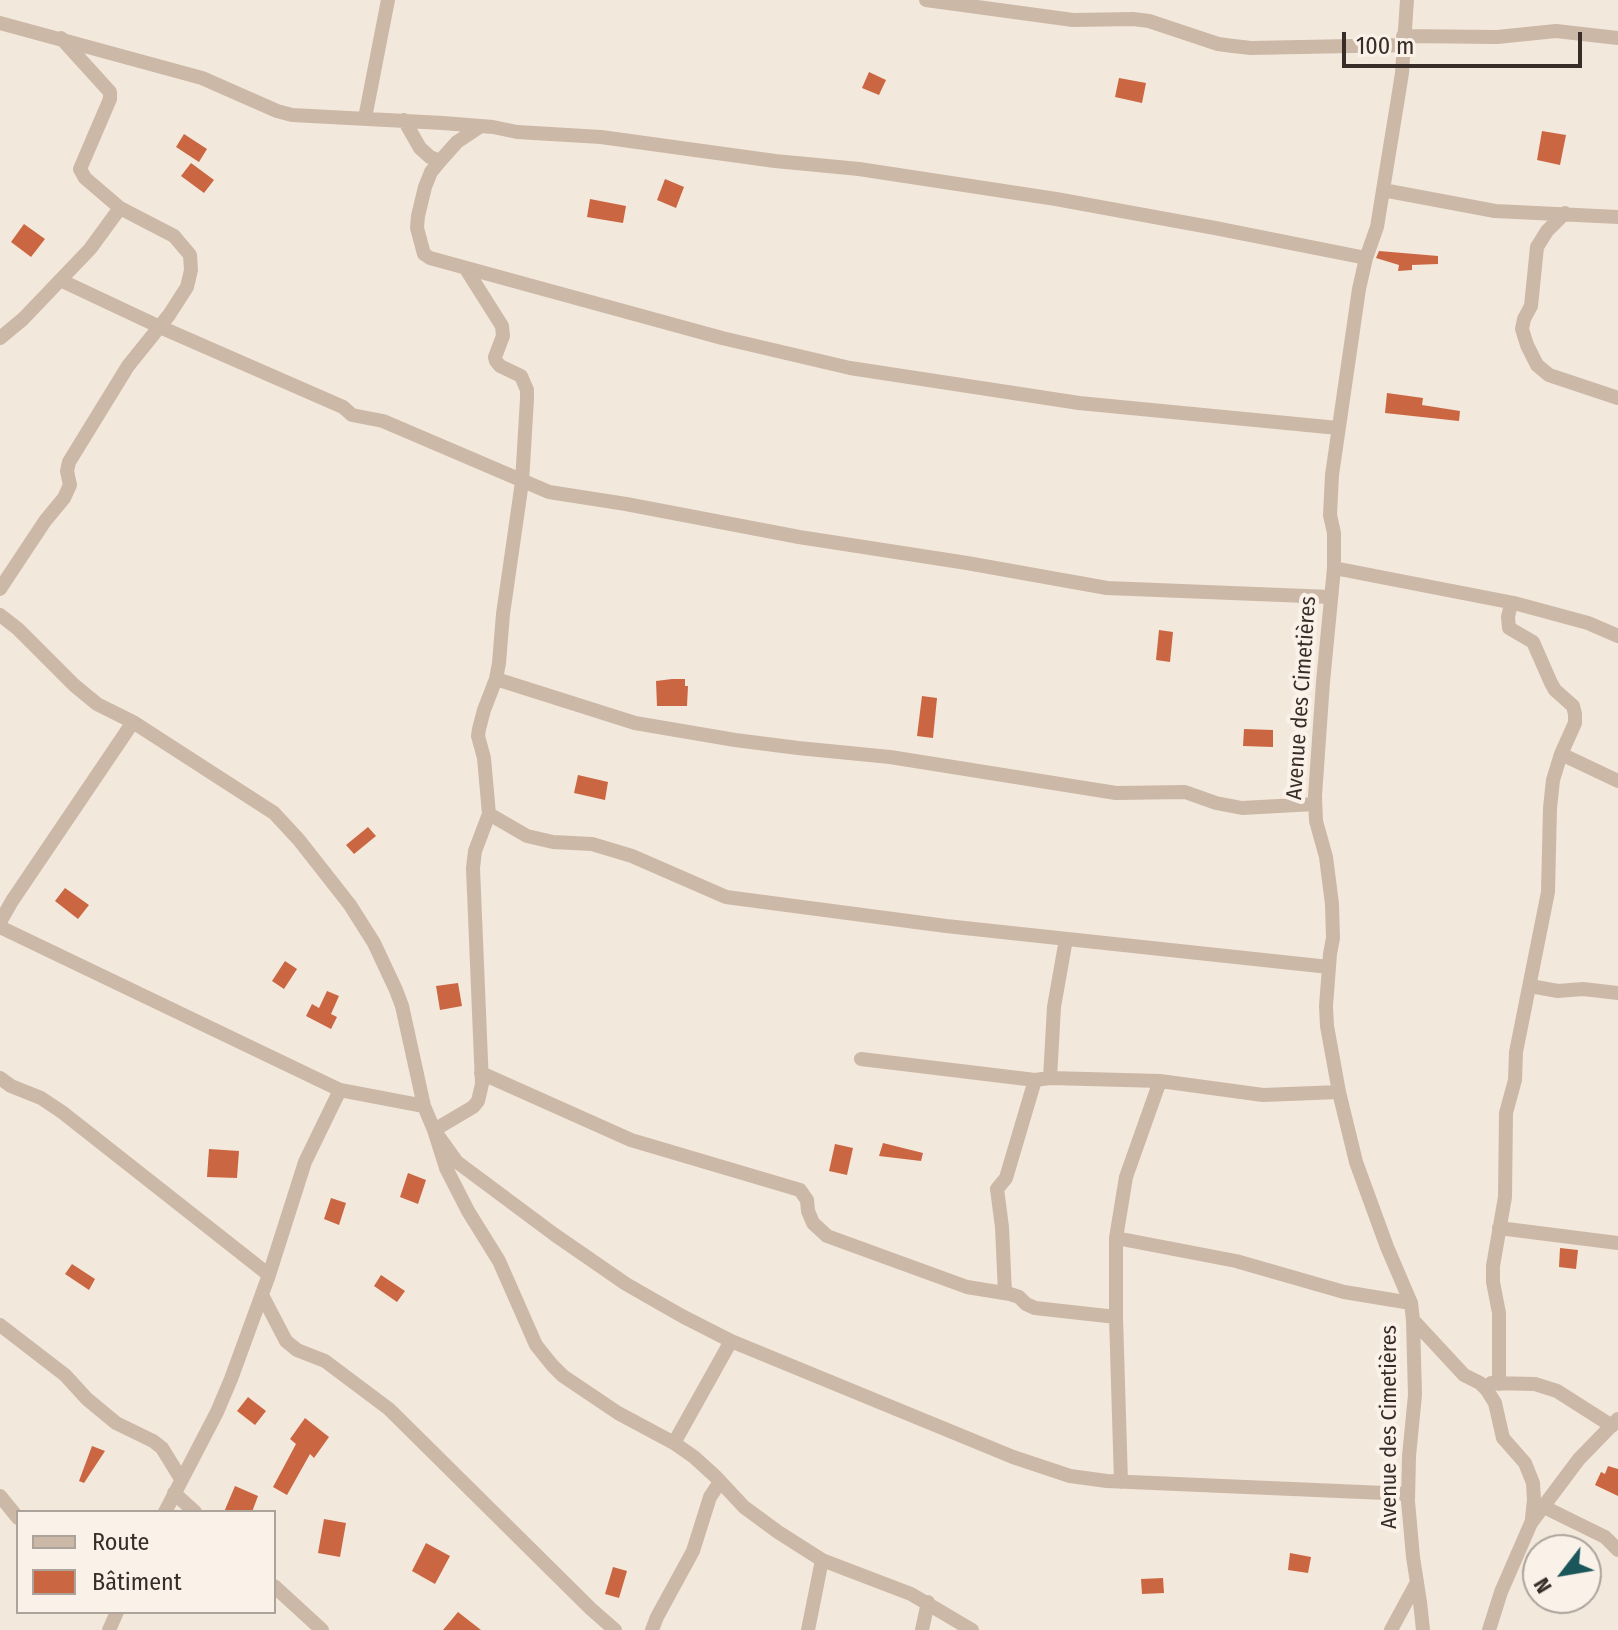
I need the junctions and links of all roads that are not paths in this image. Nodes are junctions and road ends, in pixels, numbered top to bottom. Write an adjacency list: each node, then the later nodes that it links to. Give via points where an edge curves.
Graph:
1 (388, 0): 8 (street)
2 (926, 0): 7 (street, via 1073,20 1149,21 1218,44 1251,48)
3 (1407, 0): 7 (street, Avenue des Cimetières)
4 (1, 23): 5 (street)
5 (61, 38): 8 (street, via 202,78 292,115); 13 (street, via 110,92 80,169)
6 (1618, 38): 7 (street, via 1556,31)
7 (1403, 40): 12 (street, Avenue des Cimetières)
8 (365, 118): 9 (street)
9 (404, 120): 10 (street); 11 (street, via 420,148)
10 (481, 126): 11 (street); 16 (street, via 859,169 1056,199)
11 (440, 161): 17 (street, via 421,201 419,241 427,257)
12 (1383, 190): 14 (street, via 1495,211); 16 (street, Avenue des Cimetières)
13 (120, 208): 18 (street); 19 (street, via 174,236 190,255 187,287)
14 (1565, 213): 15 (street); 21 (street, via 1537,247 1531,306 1522,329 1537,365 1549,375)
15 (1618, 217)
16 (1366, 258): 22 (street, Avenue des Cimetières)
17 (466, 269): 22 (street, via 850,368 1079,403); 23 (street, via 502,326 496,361 521,376 527,390)
18 (60, 280): 19 (street); 20 (street)
19 (160, 327): 23 (street, via 352,415 383,421); 25 (street, via 128,366 69,462 70,485 64,498)
20 (0, 338)
21 (1618, 398)
22 (1338, 428): 24 (street, Avenue des Cimetières, via 1330,506)
23 (522, 482): 26 (street, via 549,492 1107,588); 30 (street)
24 (1334, 568): 26 (street, Avenue des Cimetières); 27 (street)
25 (0, 589)
26 (1331, 597): 34 (street, Avenue des Cimetières)
27 (1514, 603): 29 (street); 32 (street, via 1509,628 1533,642 1555,690 1573,706 1575,723)
28 (0, 615): 31 (street, via 85,695)
29 (1618, 636)
30 (496, 679): 34 (street, via 635,723 735,740 890,757 1116,793 1185,792 1242,808); 35 (street, via 478,736)
31 (133, 722): 36 (street); 50 (street, via 274,813 350,905 402,1006)
32 (1561, 754): 33 (street); 39 (street, via 1550,808 1548,892)
33 (1618, 781)
34 (1315, 804): 38 (street, Avenue des Cimetières, via 1332,904)
35 (489, 814): 37 (street, via 527,836 592,844 632,856 726,897); 42 (street, via 473,868)
36 (0, 924): 47 (street)
37 (1066, 939): 38 (street); 44 (street)
38 (1329, 967): 48 (street, Avenue des Cimetières, via 1327,1026)
39 (1530, 986): 40 (street); 52 (street, via 1506,1113 1505,1197)
40 (1618, 993)
41 (861, 1059): 44 (street)
42 (481, 1073): 46 (street); 49 (street)
43 (0, 1078): 55 (street, via 62,1112)
44 (1043, 1079): 45 (street); 56 (street, via 1006,1178 997,1189)
45 (1160, 1081): 48 (street, via 1263,1095); 53 (street, via 1126,1177)
46 (510, 1086): 49 (street); 56 (street, via 631,1140 800,1190 813,1223 827,1236 967,1287)
47 (340, 1090): 50 (street); 55 (street, via 305,1162)
48 (1339, 1092): 58 (street, Avenue des Cimetières, via 1363,1181)
49 (478, 1101): 51 (street)
50 (424, 1106): 51 (street)
51 (434, 1130): 62 (street, via 457,1162 555,1235 626,1284); 66 (street, via 446,1168 499,1261 544,1356 563,1376 618,1413)
52 (1499, 1228): 54 (street); 64 (street, via 1493,1282 1499,1313)
53 (1116, 1238): 58 (street); 59 (street)
54 (1618, 1243)
55 (269, 1275): 57 (street)
56 (1005, 1293): 59 (street, via 1035,1308)
57 (262, 1295): 69 (street, via 217,1412); 85 (street, via 286,1341 325,1361 389,1409)
58 (1411, 1303): 60 (street, Avenue des Cimetières)
59 (1116, 1317): 68 (street)
60 (1413, 1320): 63 (street, via 1464,1375); 70 (street, Avenue des Cimetières, via 1415,1395)
61 (0, 1325): 69 (street, via 116,1423 162,1448)
62 (731, 1341): 66 (street); 68 (street, via 1013,1457 1070,1476)
63 (1480, 1383): 64 (street); 76 (street, via 1495,1403 1503,1438 1525,1463 1533,1483)
64 (1499, 1384): 65 (street, via 1535,1384 1557,1391)
65 (1615, 1422): 72 (street)
66 (674, 1443): 67 (street)
67 (720, 1482): 80 (street, via 744,1507); 86 (street, via 693,1551)
68 (1121, 1482): 70 (street)
69 (178, 1486): 73 (street); 74 (street)
70 (1408, 1494): 81 (street, Avenue des Cimetières)
71 (0, 1496): 75 (street)
72 (1542, 1506): 76 (street); 78 (street)
73 (166, 1510)
74 (194, 1510)
75 (16, 1516)
76 (1531, 1523): 92 (street)
77 (1618, 1529): 78 (street)
78 (1596, 1533): 79 (street)
79 (1618, 1550)
80 (822, 1560): 83 (street); 87 (street)
81 (1417, 1582): 90 (street); 91 (street, Avenue des Cimetières)
82 (276, 1588): 84 (street)
83 (928, 1602): 88 (street); 89 (street)
84 (322, 1630)
85 (615, 1630)
86 (652, 1630)
87 (808, 1630)
88 (922, 1630)
89 (972, 1630)
90 (1391, 1630)
91 (1423, 1630)
92 (1489, 1630)

